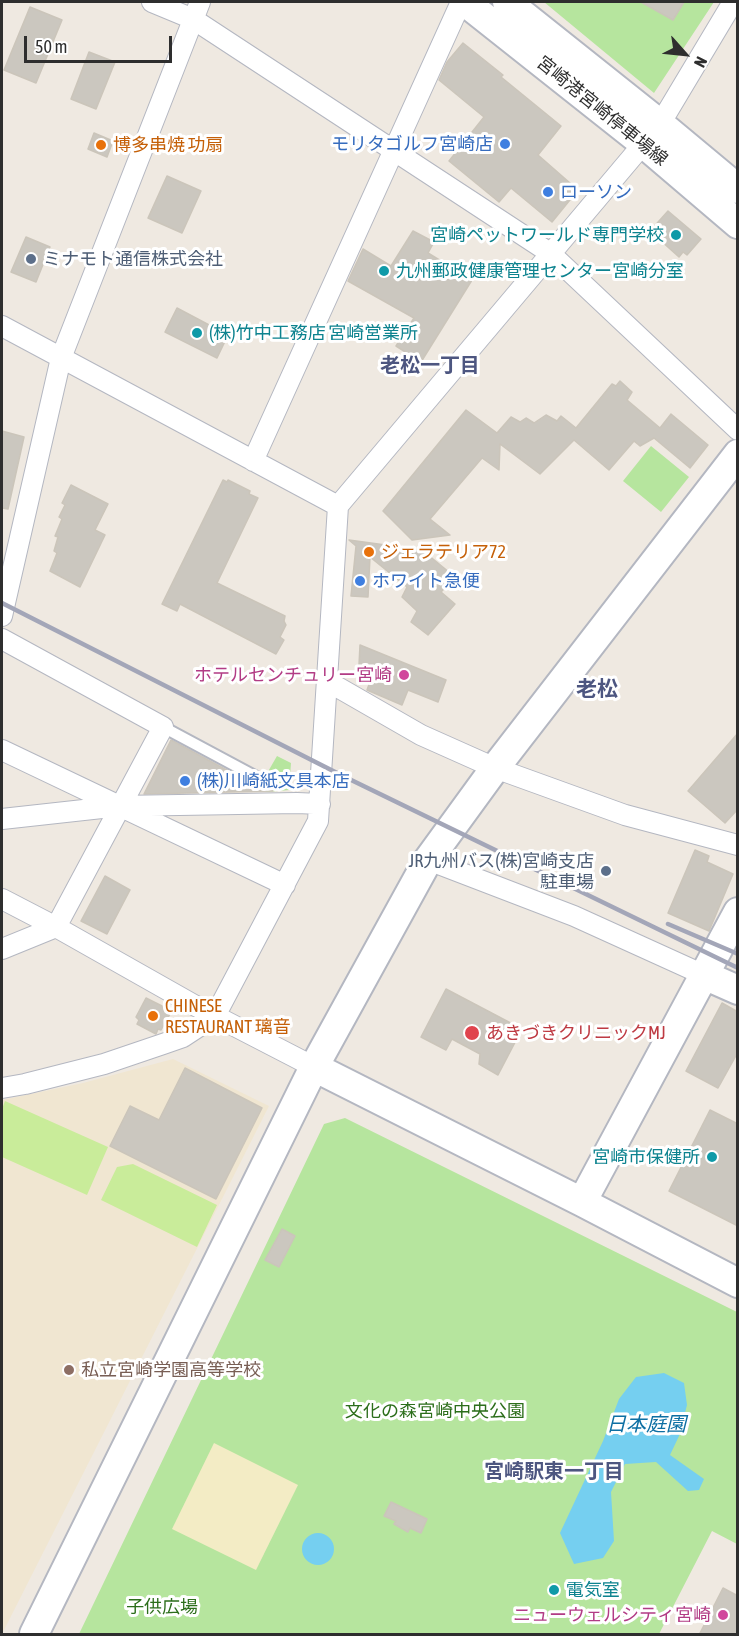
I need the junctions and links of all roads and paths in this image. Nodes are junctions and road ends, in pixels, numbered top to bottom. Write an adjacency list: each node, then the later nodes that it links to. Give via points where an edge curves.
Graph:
1 (152, 2): 5 (street)
2 (463, 2): 6 (street, 宮崎港宮崎停車場線); 7 (street)
3 (507, 2): 6 (street, 宮崎港宮崎停車場線)
4 (733, 2): 6 (street)
5 (196, 10): 7 (street); 12 (street)
6 (652, 133): 8 (street, 宮崎港宮崎停車場線); 9 (street, 宮崎港宮崎停車場線); 10 (street)
7 (393, 149): 10 (street); 15 (street)
8 (738, 189)
9 (738, 224)
10 (550, 254): 13 (street); 16 (street)
11 (2, 326): 12 (street)
12 (62, 358): 15 (street); 17 (street)
13 (738, 430)
14 (738, 454): 22 (street)
15 (253, 460): 16 (street)
16 (338, 506): 19 (street)
17 (2, 616)
18 (2, 639): 20 (street)
19 (327, 681): 22 (street, via 421,735); 24 (street)
20 (163, 727): 23 (lane); 25 (street)
21 (2, 750): 25 (street)
22 (495, 768): 27 (street, via 625,815); 28 (street)
23 (262, 780)
24 (320, 804): 25 (street); 29 (street, via 318,821)
25 (120, 806): 26 (street); 29 (street); 32 (street)
26 (2, 819)
27 (738, 845)
28 (428, 860): 34 (street, via 574,916); 37 (street)
29 (285, 885): 36 (street)
30 (2, 899): 32 (street)
31 (735, 925): 34 (street)
32 (56, 927): 33 (street); 36 (street)
33 (2, 949)
34 (704, 975): 35 (street); 39 (street)
35 (738, 990)
36 (215, 1017): 37 (street); 38 (street, via 183,1037 104,1064)
37 (314, 1067): 39 (street); 41 (street)
38 (2, 1088)
39 (582, 1202): 40 (street)
40 (738, 1282)
41 (34, 1635)

